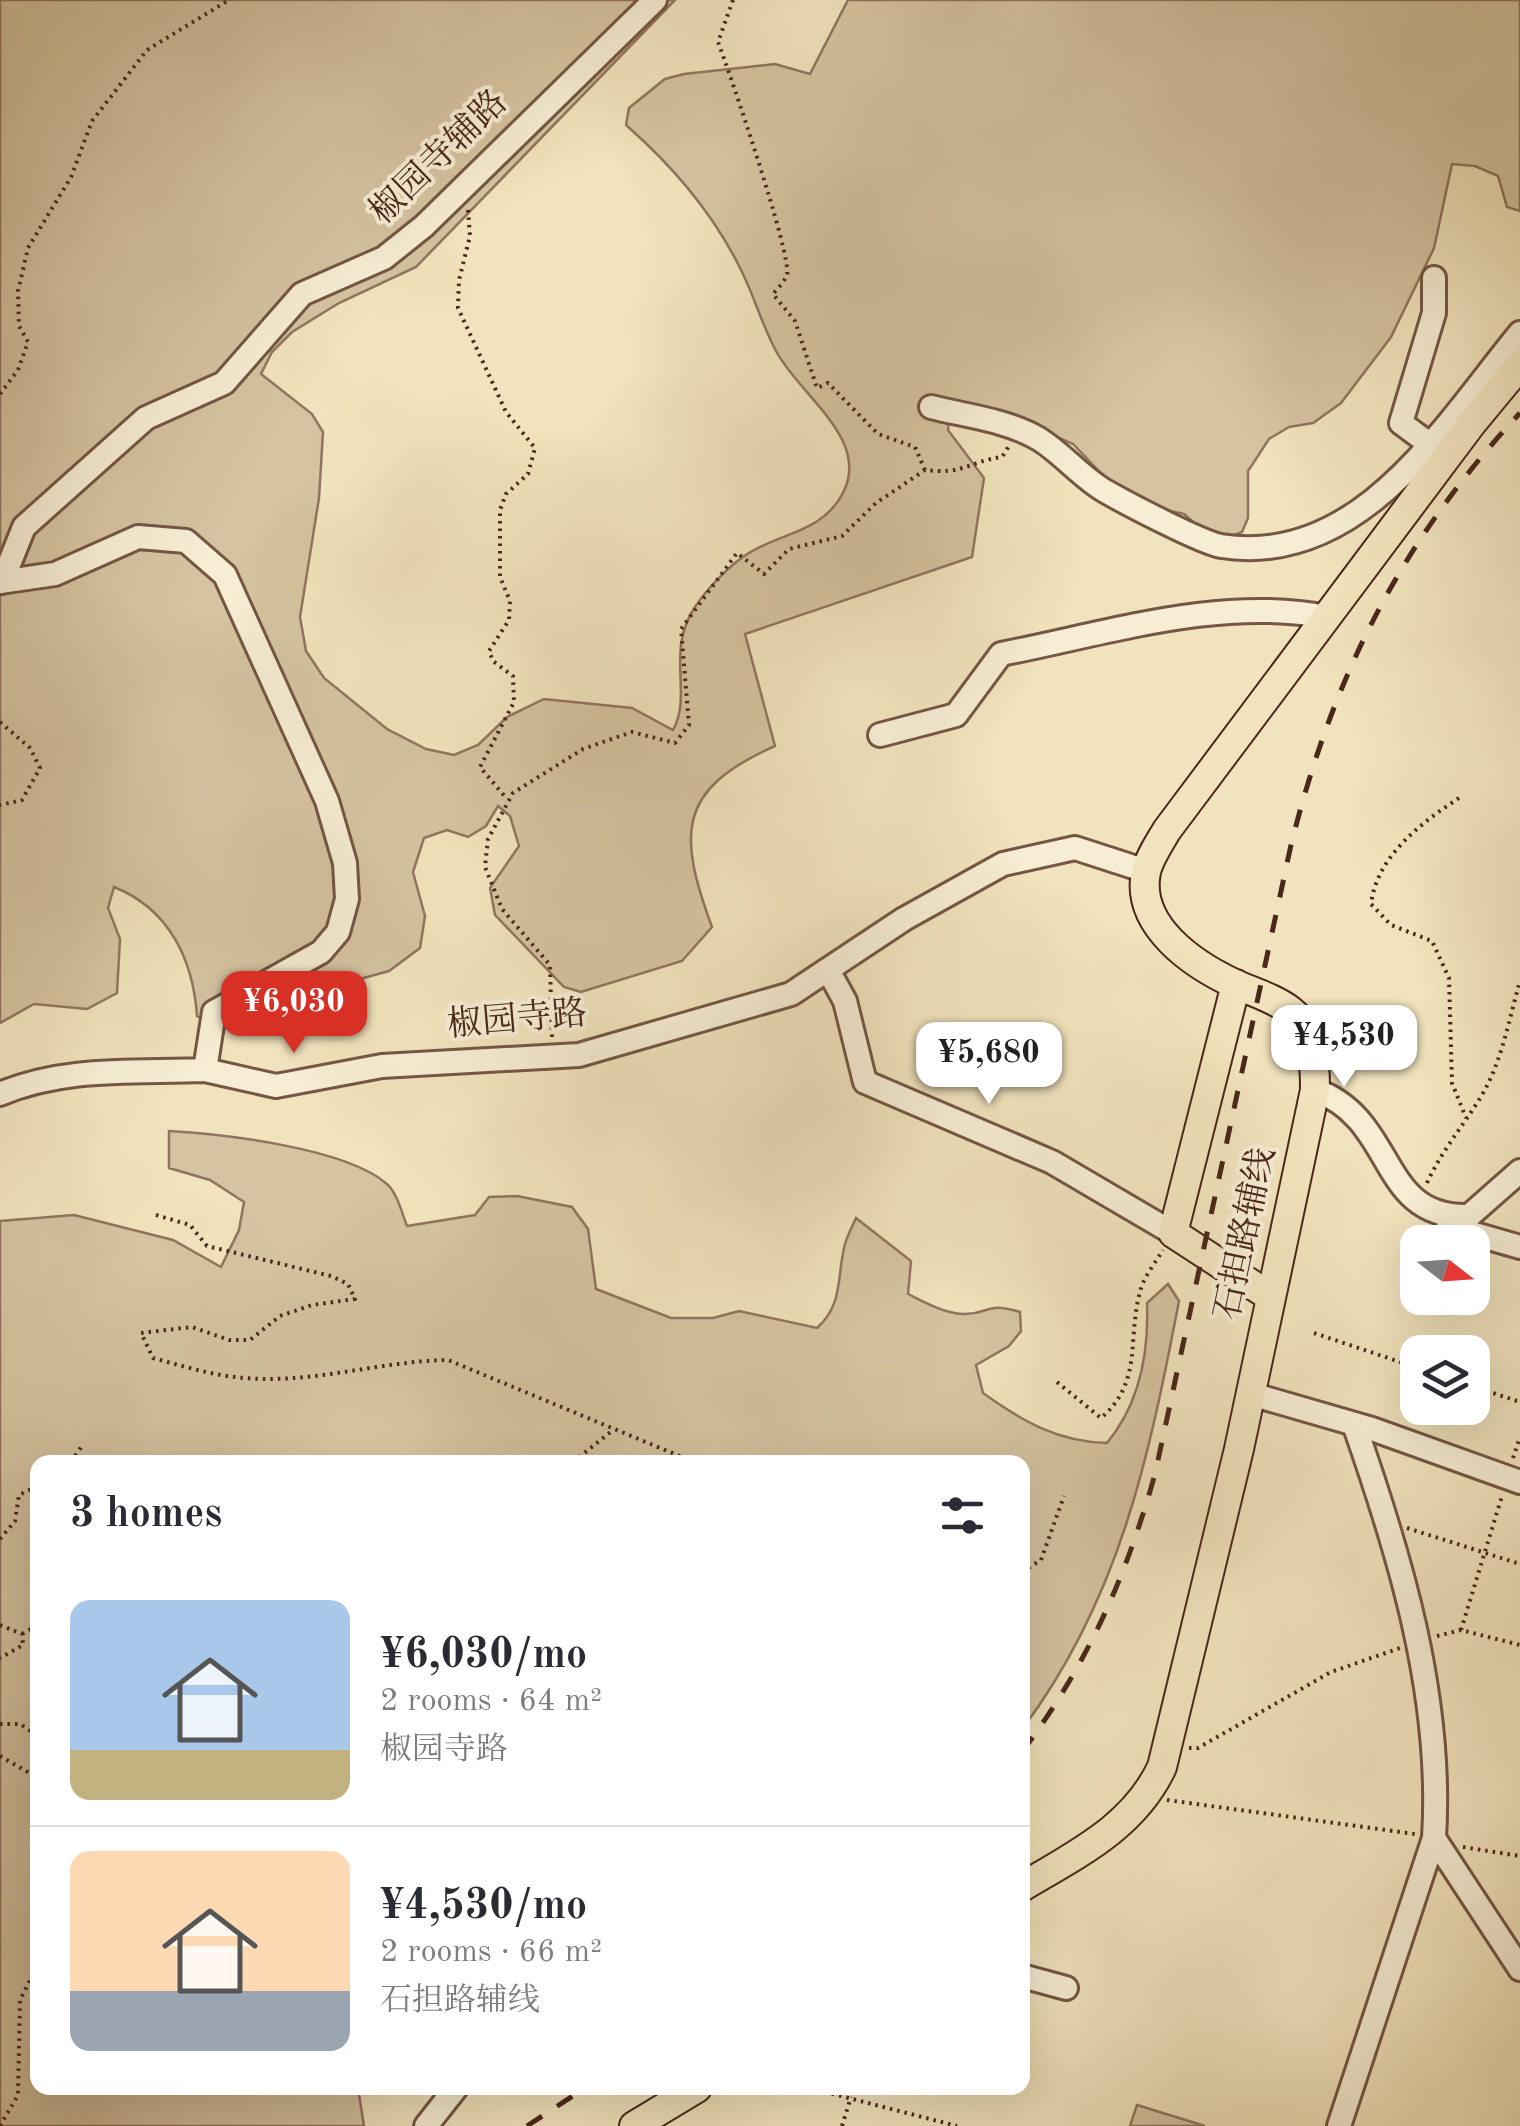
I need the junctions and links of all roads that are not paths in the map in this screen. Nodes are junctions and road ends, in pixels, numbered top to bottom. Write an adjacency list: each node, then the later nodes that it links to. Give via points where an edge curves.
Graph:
1 (654, 0): 7 (street, 椒园寺辅路, via 384,258 302,294 224,383 146,418 24,528)
2 (1434, 278): 6 (street, via 1434,313 1400,423)
3 (1520, 333): 6 (street)
4 (1520, 365): 8 (main road)
5 (930, 408): 6 (street, via 1019,430 1102,490 1216,546 1288,544 1334,530 1388,490)
6 (1428, 443)
7 (1, 582): 13 (street, via 55,574 138,537 186,541 225,574 327,801 345,862 338,932 321,952 214,1012)
8 (1326, 617): 9 (street, via 1229,610 1001,654 956,715); 10 (main road, via 1166,830)
9 (880, 734)
10 (1146, 871): 11 (street, 椒园寺路, via 1075,848 1003,864); 12 (main road, 石担路辅线, via 1146,902 1164,934 1202,968)
11 (828, 970): 13 (street, 椒园寺路, via 791,994 579,1055 382,1066 276,1086); 18 (street, via 845,1001 865,1082 1052,1162)
12 (1236, 984): 14 (main road, 石担路辅线, via 1293,1012 1308,1036); 18 (main road)
13 (205, 1070): 15 (street, 椒园寺路, via 70,1074)
14 (1315, 1090): 17 (street, via 1363,1120 1416,1205); 20 (main road, 石担路辅线)
15 (0, 1094)
16 (1520, 1170): 17 (street, via 1469,1216)
17 (1446, 1217): 19 (street, via 1454,1228)
18 (1172, 1233): 20 (main road)
19 (1520, 1247)
20 (1271, 1298): 21 (main road, 石担路辅线)
21 (1251, 1394): 22 (street); 25 (main road, 石担路辅线, via 1169,1747 1148,1798 1124,1822)
22 (1354, 1424): 23 (street); 24 (street, via 1420,1642 1437,1795)
23 (1514, 1479)
24 (1434, 1838): 26 (street); 33 (street)
25 (1030, 1882)
26 (1520, 1969)
27 (1030, 1978): 28 (street)
28 (1066, 1988)
29 (450, 2095): 31 (street)
30 (685, 2095): 32 (main road)
31 (426, 2126)
32 (634, 2126)
33 (1340, 2126)

